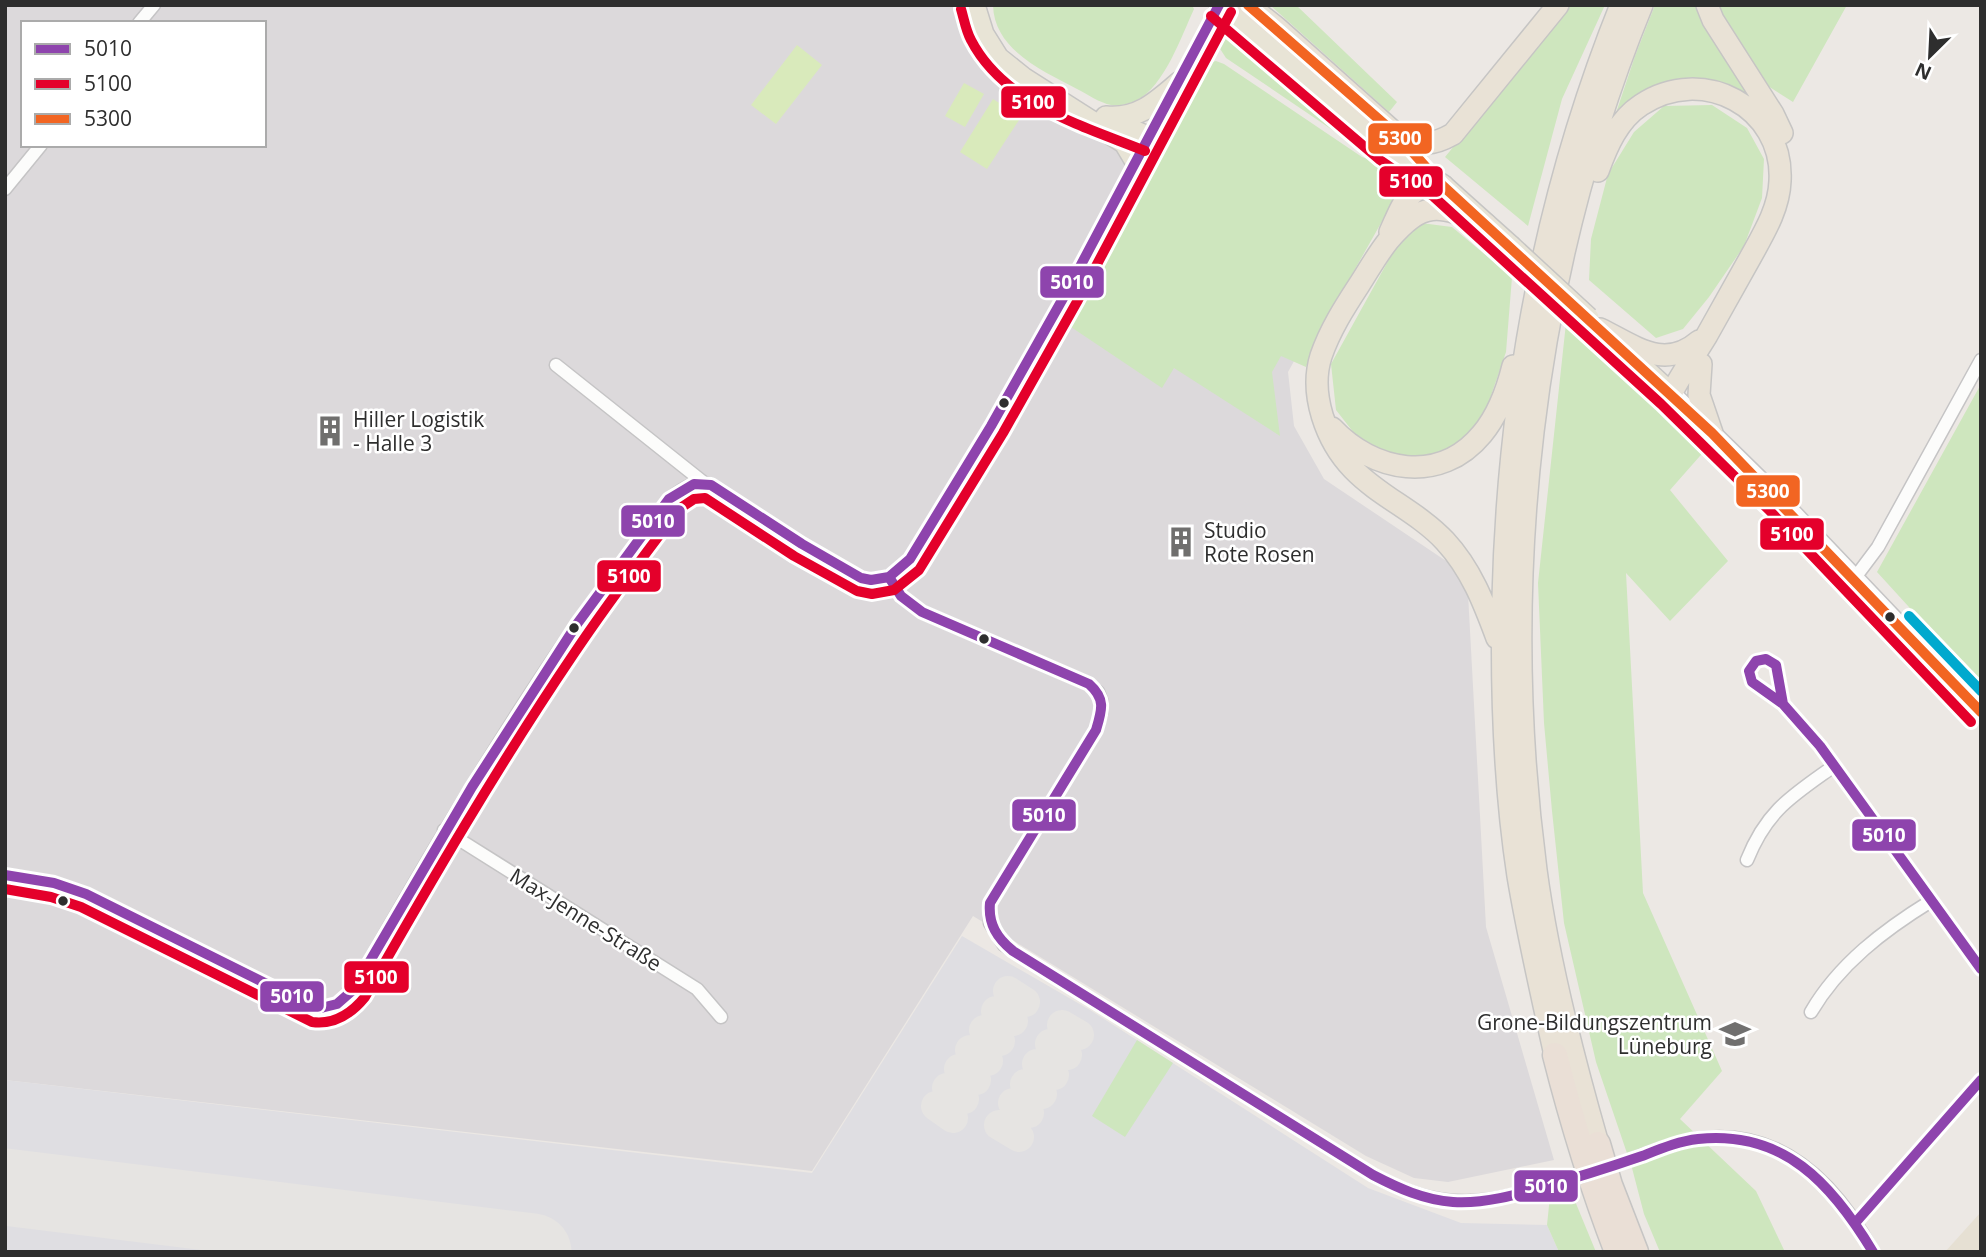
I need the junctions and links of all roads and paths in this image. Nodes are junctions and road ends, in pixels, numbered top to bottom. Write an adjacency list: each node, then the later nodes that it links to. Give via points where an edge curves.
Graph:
1 (154, 5): 8 (street)
2 (974, 5): 10 (main road, via 982,34 998,58)
3 (1558, 5): 13 (highway, via 1453,134 1437,143)
4 (1621, 5): 22 (highway, via 1564,175)
5 (1642, 5): 21 (highway, via 1581,180)
6 (1707, 5): 26 (highway, via 1773,114 1787,149 1788,166 1776,225)
7 (1231, 9): 9 (street); 13 (main road)
8 (141, 21)
9 (1180, 82): 11 (main road, via 1136,114); 12 (street)
10 (1059, 100): 11 (main road); 15 (main road, via 1125,143)
11 (1100, 117): 12 (main road)
12 (1150, 138): 15 (street)
13 (1393, 143): 16 (main road); 18 (highway)
14 (39, 147): 17 (street)
15 (1137, 163): 32 (street, via 952,492 910,559)
16 (1443, 186): 18 (highway, via 1420,187); 19 (main road)
17 (5, 189)
18 (1406, 199): 20 (highway)
19 (1485, 224): 20 (highway, via 1436,208 1403,224); 23 (main road, bridge)
20 (1384, 247): 29 (highway, via 1337,318 1320,359)
21 (1562, 261): 24 (highway, via 1607,147 1639,105 1674,91 1713,90 1734,99 1750,109 1772,136 1780,181 1769,222); 47 (highway, via 1527,492 1521,691 1536,874 1571,1046)
22 (1530, 322): 29 (highway, via 1521,334 1510,380 1493,418 1456,456 1423,467 1388,464 1348,443); 34 (highway, via 1508,490)
23 (1594, 323): 24 (highway, via 1660,356 1682,353); 28 (main road)
24 (1706, 335): 28 (highway)
25 (1981, 360): 33 (street, via 1878,547)
26 (1701, 364): 28 (highway); 30 (highway, via 1699,395)
27 (556, 365): 31 (street)
28 (1671, 394): 30 (main road)
29 (1322, 417): 34 (highway, via 1353,469 1424,522 1460,559)
30 (1715, 436): 33 (main road)
31 (703, 482): 32 (street, via 848,572 871,580); 38 (street, via 686,486 669,499 549,664)
32 (889, 577): 48 (street, bridge, via 901,596 922,612 1079,678 1098,692 1101,700 1096,730 990,903 990,923 1004,945 1406,1192 1438,1201 1501,1199 1689,1140 1722,1138 1747,1140 1802,1164)
33 (1854, 579): 36 (main road)
34 (1502, 650): 45 (highway, via 1518,875)
35 (1783, 704): 37 (street)
36 (1981, 712)
37 (1834, 766): 39 (street, via 1768,819); 41 (street)
38 (444, 830): 40 (street, via 353,990 343,1002 317,1009 86,894 54,883); 44 (street, Max-Jenne-Straße, via 697,989)
39 (1747, 860)
40 (5, 876)
41 (1931, 901): 42 (street); 43 (street, via 1850,962)
42 (1981, 969)
43 (1811, 1012)
44 (721, 1017)
45 (1555, 1055): 49 (highway, via 1595,1195)
46 (1981, 1080): 48 (street)
47 (1598, 1144): 50 (highway)
48 (1856, 1222): 51 (street)
49 (1617, 1252)
50 (1636, 1252)
51 (1873, 1252)

